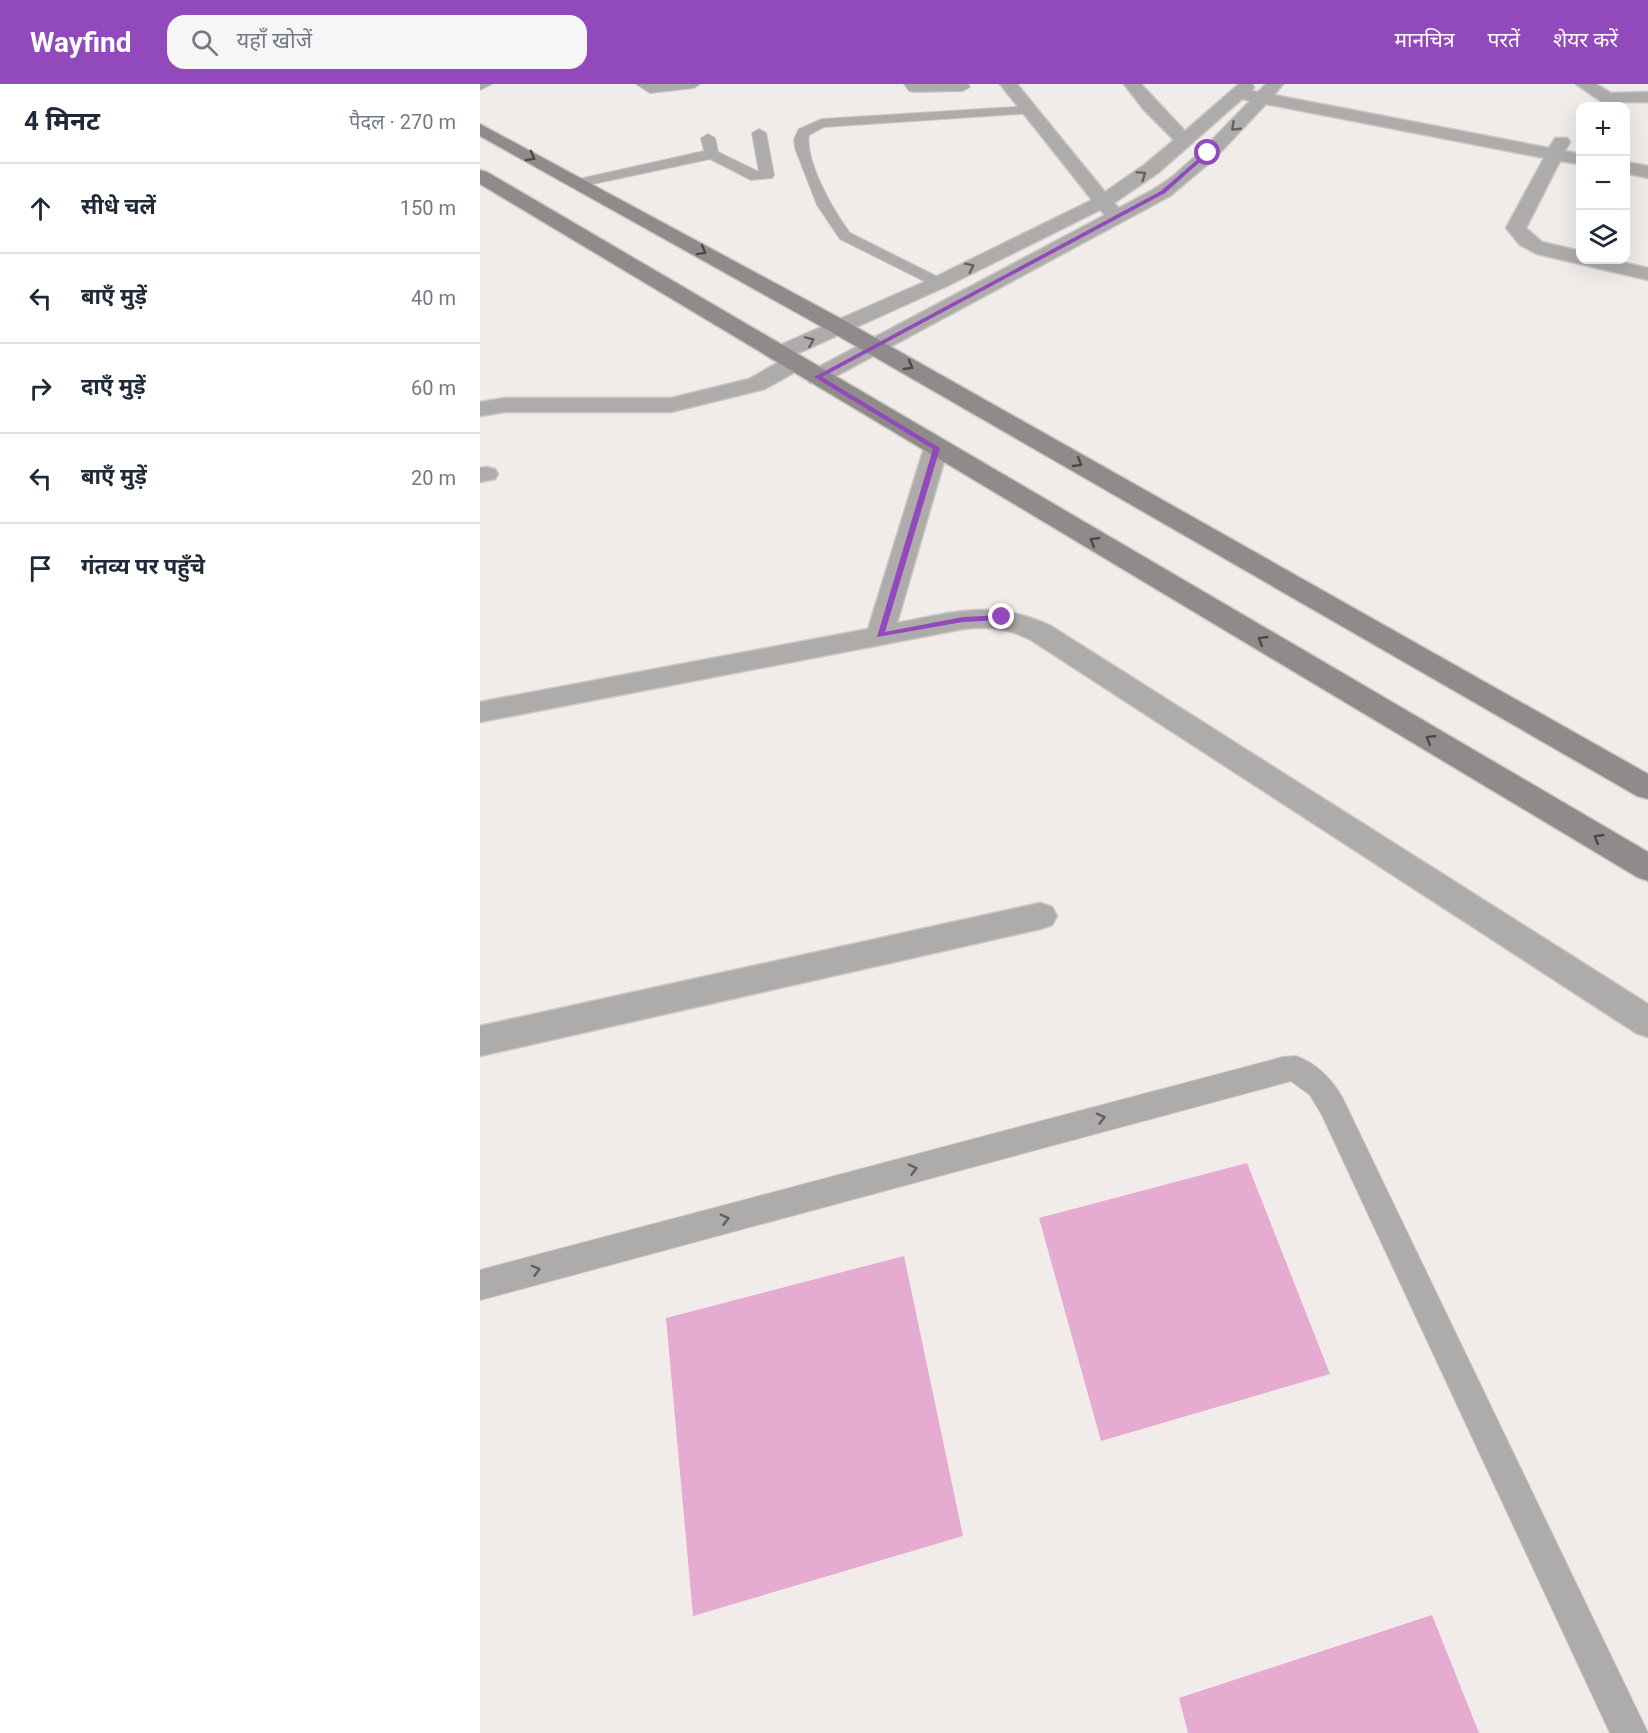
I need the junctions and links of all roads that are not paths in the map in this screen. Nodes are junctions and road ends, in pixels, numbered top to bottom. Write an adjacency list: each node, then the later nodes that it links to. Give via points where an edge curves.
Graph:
1 (486, 84): 9 (lane)
2 (642, 84): 3 (lane, via 650,88)
3 (694, 84)
4 (911, 84): 5 (lane, via 914,88 963,87)
5 (962, 84)
6 (1008, 84): 13 (street)
7 (1132, 84): 17 (street)
8 (1584, 84): 12 (street, via 1608,98)
9 (480, 86)
10 (1268, 88): 11 (street); 19 (street); 29 (street, one-way to 29, via 1173,185)
11 (1245, 89): 17 (street)
12 (1648, 97)
13 (1028, 110): 28 (street); 33 (lane, via 822,123 802,135 817,190 838,230)
14 (480, 129): 27 (street, one-way to 27)
15 (759, 133): 20 (lane, via 767,175 756,177)
16 (708, 137): 20 (lane)
17 (1184, 140): 28 (street, one-way to 17, via 1151,169)
18 (1576, 146): 19 (street)
19 (1558, 148): 22 (street); 30 (street, via 1516,228 1536,246)
20 (712, 154): 27 (lane)
21 (1630, 155): 23 (street)
22 (1576, 157)
23 (1648, 158)
24 (1630, 169): 25 (street)
25 (1648, 172)
26 (480, 176): 36 (street)
27 (579, 183): 34 (street, one-way to 34)
28 (1104, 201): 29 (street); 33 (street, one-way to 28)
29 (1116, 217): 35 (street)
30 (1576, 256)
31 (1603, 264): 32 (street)
32 (1644, 276)
33 (938, 283): 34 (street)
34 (841, 327): 35 (street); 36 (street, one-way to 34)
35 (876, 347): 37 (street); 42 (street, one-way to 42)
36 (787, 359): 37 (street); 38 (street, via 757,384 671,405)
37 (817, 377): 39 (street)
38 (480, 408)
39 (936, 448): 40 (street); 43 (street, one-way to 39)
40 (880, 635): 41 (street); 45 (street, via 975,618 1002,617 1022,623)
41 (480, 712)
42 (1648, 788)
43 (1648, 868)
44 (1040, 916): 46 (street)
45 (1648, 1022)
46 (480, 1041)
47 (480, 1285): 48 (lane, one-way to 48, via 1296,1068 1320,1086 1332,1106)
48 (1630, 1733)

